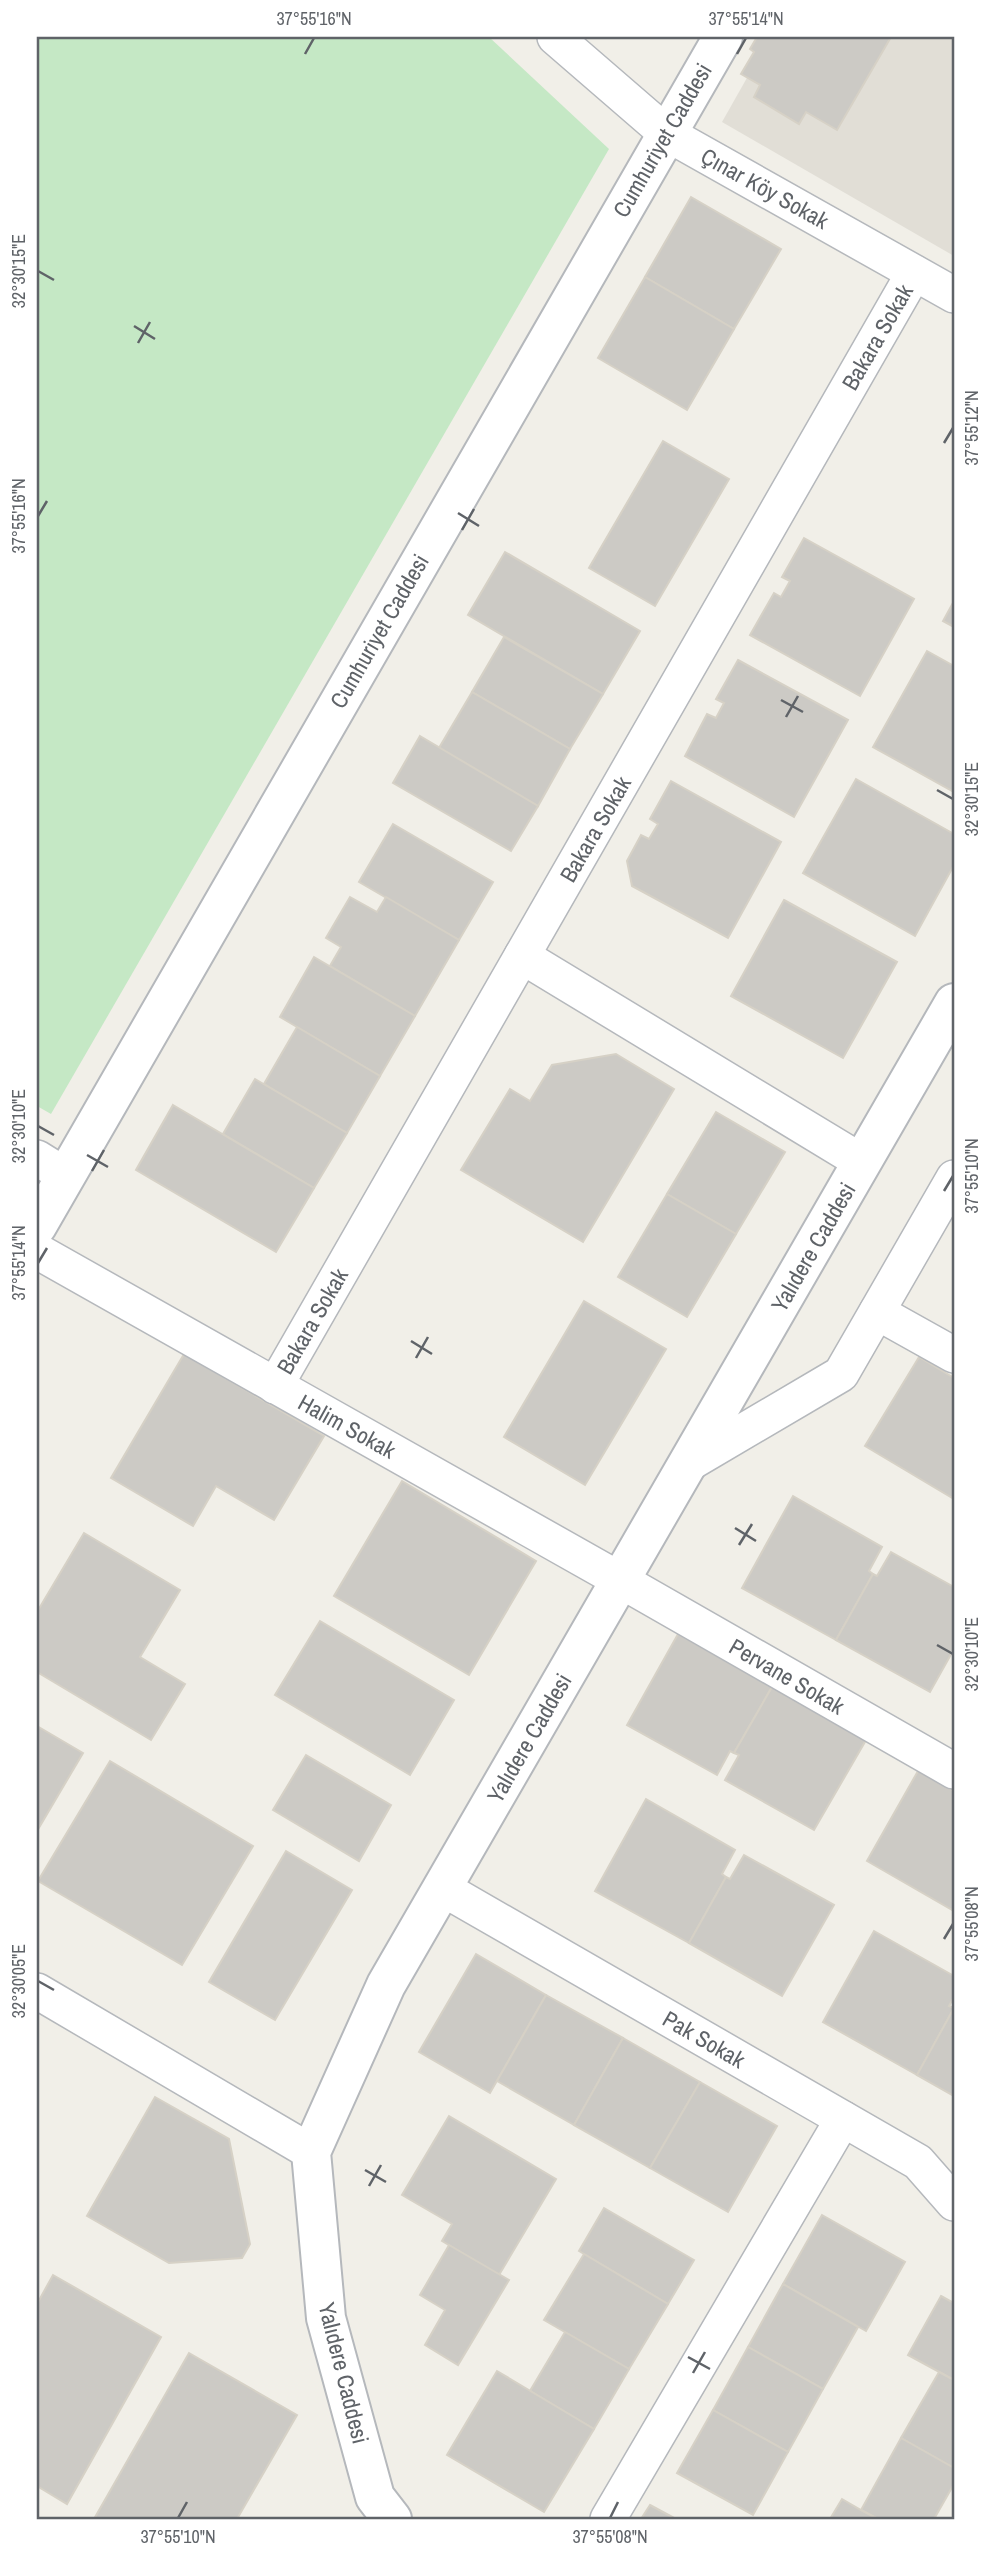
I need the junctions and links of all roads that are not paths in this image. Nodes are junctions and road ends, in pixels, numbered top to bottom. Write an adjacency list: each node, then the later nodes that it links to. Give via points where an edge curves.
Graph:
1 (555, 37): 3 (street, Çınar Köy Sokak)
2 (723, 37): 3 (street, Cumhuriyet Caddesi)
3 (666, 133): 4 (street, Çınar Köy Sokak); 9 (street, Cumhuriyet Caddesi)
4 (914, 272): 5 (street, Çınar Köy Sokak); 6 (street, Bakara Sokak)
5 (954, 295)
6 (522, 956): 8 (street); 15 (street, Bakara Sokak)
7 (954, 1003): 8 (street, Yalıdere Caddesi)
8 (862, 1162): 16 (street, Yalıdere Caddesi)
9 (52, 1167): 11 (street, Cumhuriyet Caddesi)
10 (954, 1178): 13 (street)
11 (37, 1226)
12 (37, 1251): 15 (street, Halim Sokak)
13 (877, 1312): 14 (street); 16 (street, via 841,1374)
14 (954, 1355)
15 (275, 1386): 17 (street, Halim Sokak)
16 (688, 1464): 17 (street, Yalıdere Caddesi)
17 (620, 1580): 18 (street, Pervane Sokak); 19 (street, Yalıdere Caddesi)
18 (954, 1771)
19 (442, 1888): 21 (street, Pak Sokak); 22 (street, Yalıdere Caddesi, via 386,1985)
20 (37, 1991): 22 (street)
21 (844, 2119): 23 (street, Pak Sokak, via 918,2162); 25 (street)
22 (311, 2152): 24 (street, Yalıdere Caddesi, via 326,2318 375,2497)
23 (954, 2203)
24 (392, 2519)
25 (608, 2519)

